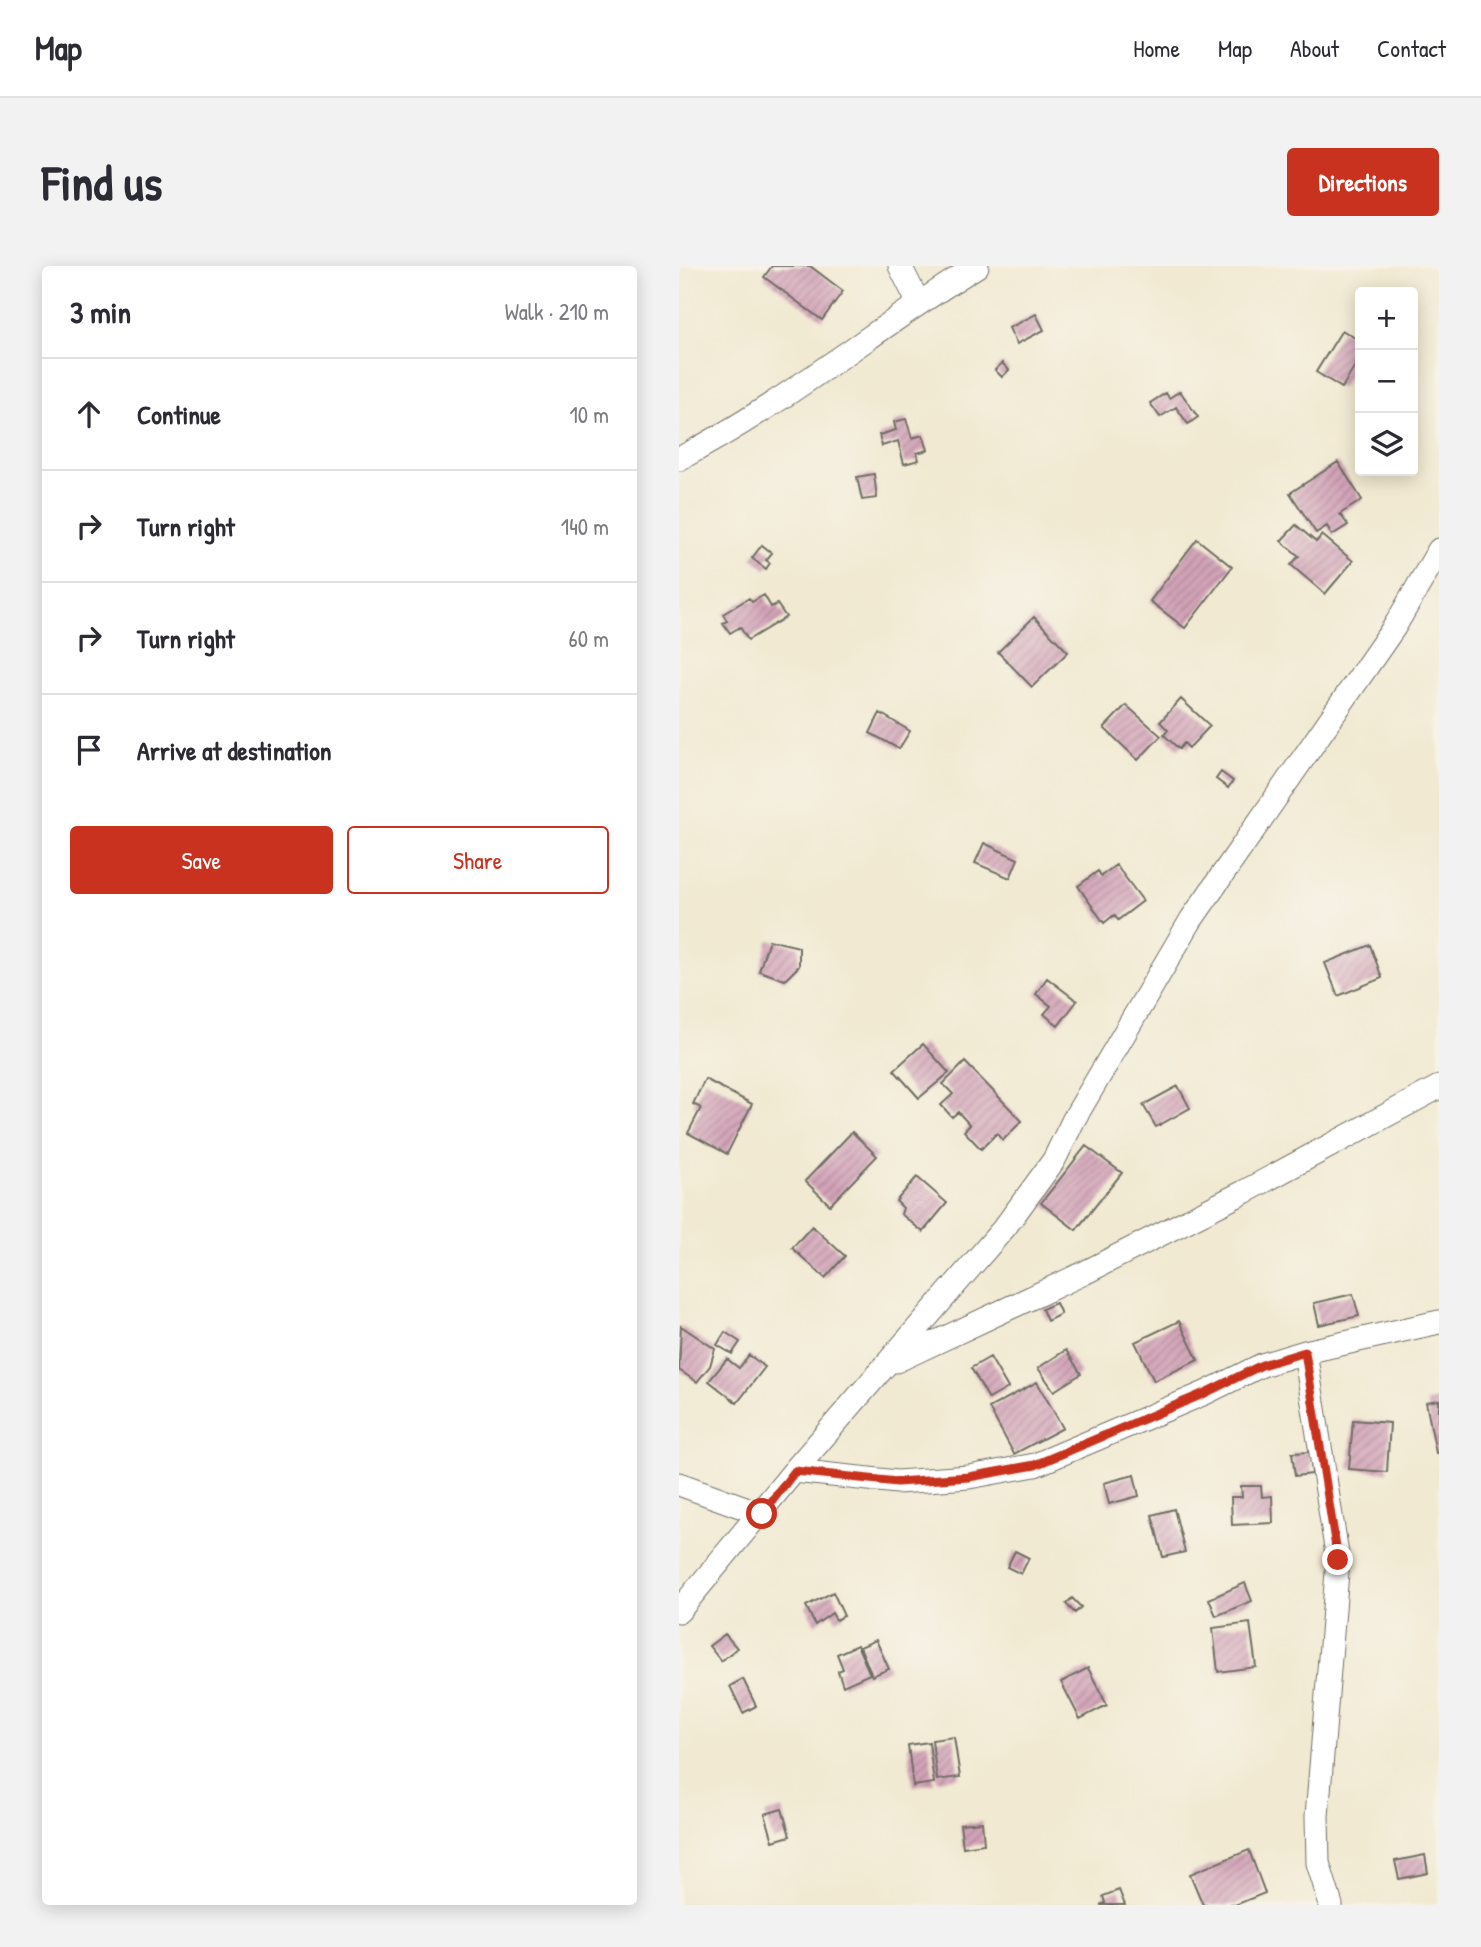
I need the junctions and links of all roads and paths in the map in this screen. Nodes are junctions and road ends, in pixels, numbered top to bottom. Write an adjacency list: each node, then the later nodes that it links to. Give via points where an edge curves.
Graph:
1 (900, 266): 3 (street)
2 (978, 266): 3 (street)
3 (918, 302): 4 (street, via 774,405)
4 (679, 459)
5 (1439, 550): 9 (street, via 1395,626 1191,920 1053,1160 1005,1227)
6 (1439, 1087): 9 (street, via 1084,1273)
7 (1439, 1322): 8 (street)
8 (1305, 1352): 10 (street, via 1262,1365 1035,1465 969,1477 897,1482); 14 (street, via 1338,1560 1317,1816 1318,1863)
9 (890, 1364): 10 (street)
10 (795, 1471): 12 (street)
11 (679, 1484): 12 (street)
12 (762, 1514): 13 (street)
13 (679, 1611)
14 (1331, 1905)

